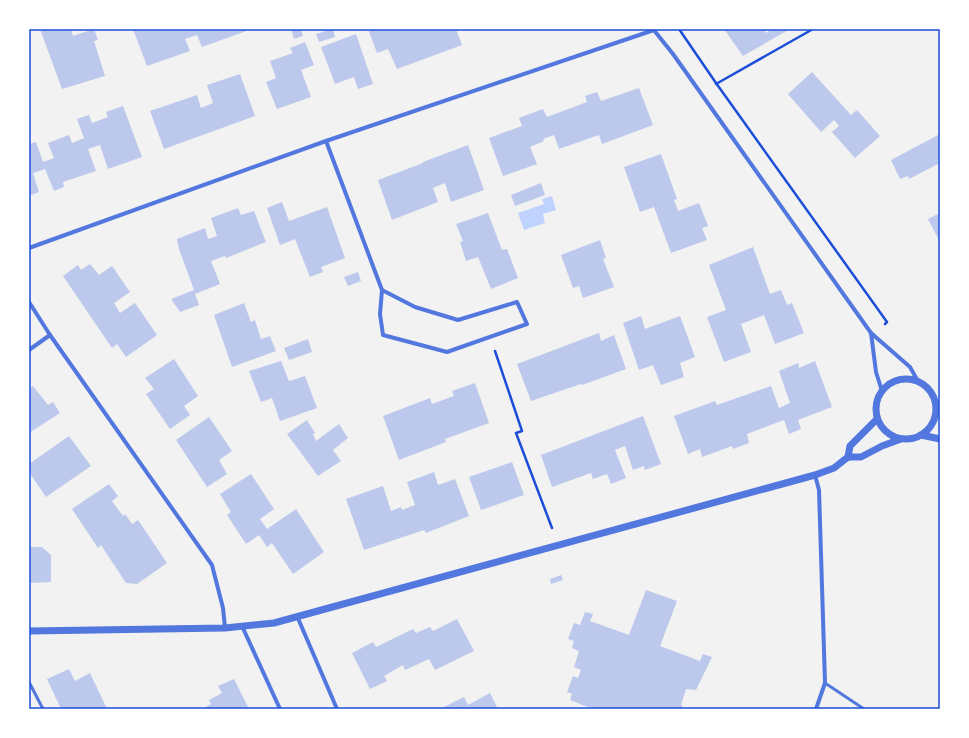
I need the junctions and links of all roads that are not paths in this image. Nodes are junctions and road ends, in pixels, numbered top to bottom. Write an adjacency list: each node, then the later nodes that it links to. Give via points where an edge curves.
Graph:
1 (653, 30): 2 (street); 6 (street, via 673,54)
2 (326, 141): 3 (street); 4 (street)
3 (29, 248)
4 (382, 290): 4 (street, via 415,307 458,320 517,302 527,324 447,352 383,335 380,314)
5 (29, 302): 7 (street)
6 (871, 332): 9 (street, via 910,367); 10 (street, via 876,372)
7 (50, 335): 8 (street); 20 (street, via 212,565 223,608)
8 (29, 350)
9 (919, 383): 10 (street, via 906,379 893,382); 11 (street, via 928,389)
10 (882, 391): 12 (street, via 877,400)
11 (938, 409): 13 (street, via 929,428)
12 (877, 419): 14 (street, via 886,432); 16 (street, via 850,446)
13 (921, 435): 14 (street); 15 (street)
14 (901, 439): 16 (street, via 861,457)
15 (940, 439)
16 (848, 457): 17 (street, via 834,468)
17 (815, 475): 18 (street); 23 (street, via 819,490)
18 (297, 616): 19 (street, via 274,623); 26 (street)
19 (242, 626): 20 (street); 25 (street)
20 (225, 628): 21 (street)
21 (29, 631)
22 (29, 682): 24 (lane)
23 (825, 683): 27 (street); 28 (lane)
24 (44, 709)
25 (280, 709)
26 (337, 709)
27 (816, 709)
28 (864, 709)

